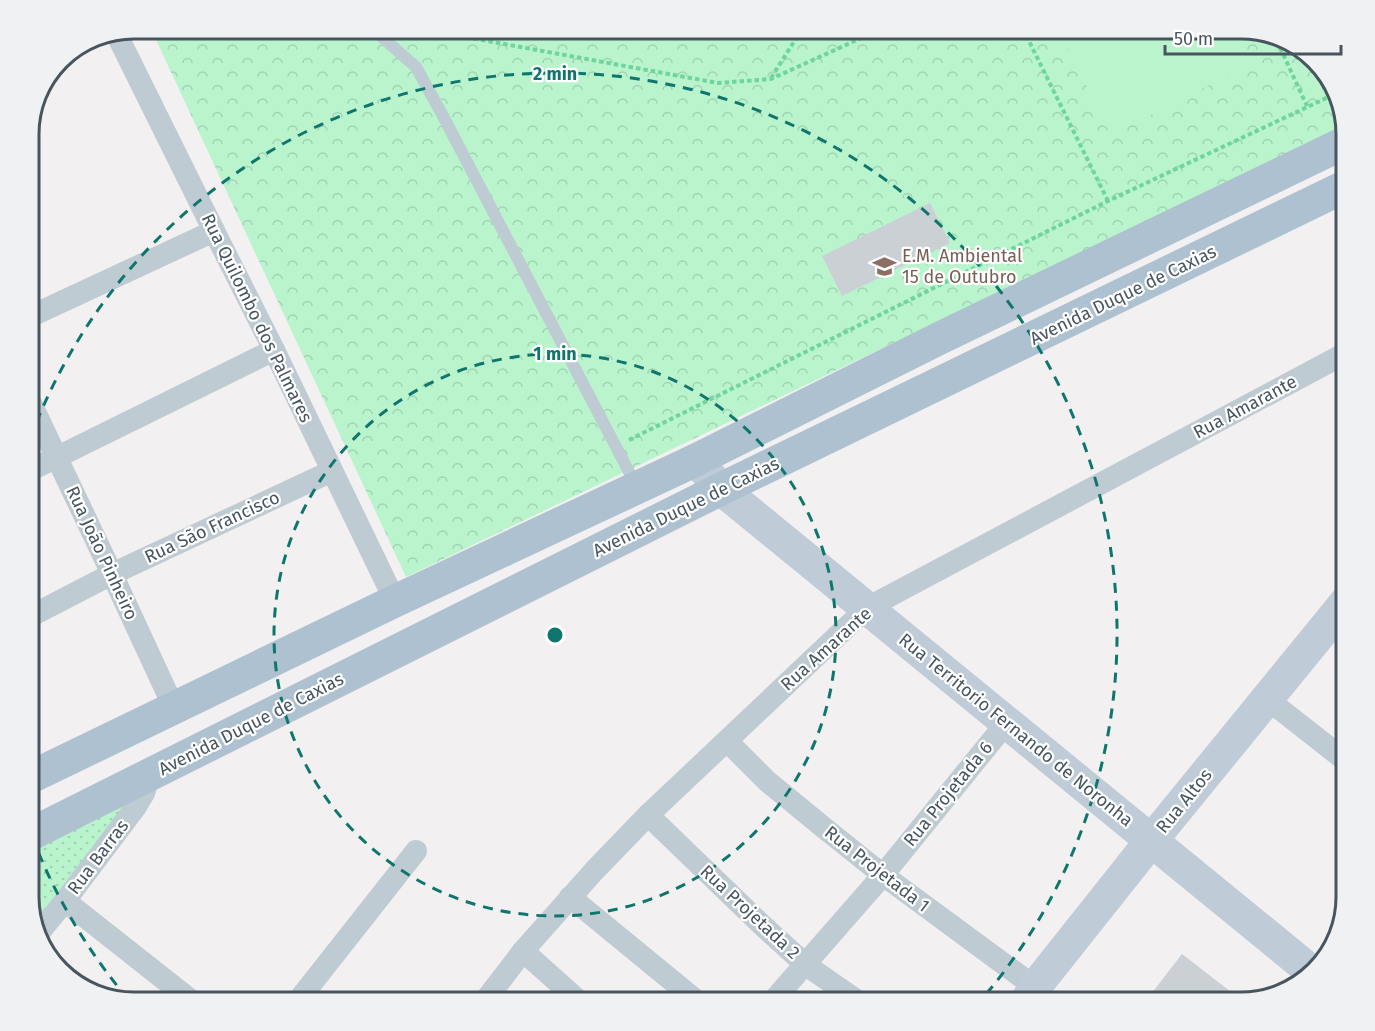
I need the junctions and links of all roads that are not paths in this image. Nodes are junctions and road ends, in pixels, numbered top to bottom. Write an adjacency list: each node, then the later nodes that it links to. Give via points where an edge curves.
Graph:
1 (385, 39): 14 (lane, via 416,67)
2 (120, 41): 5 (street, Rua Quilombo dos Palmares)
3 (1336, 147): 11 (main road, Avenida Duque de Caxias)
4 (1336, 191): 15 (main road, Avenida Duque de Caxias)
5 (214, 231): 6 (street); 7 (street, Rua Quilombo dos Palmares)
6 (39, 311)
7 (274, 350): 10 (street); 13 (street, Rua Quilombo dos Palmares)
8 (1336, 359): 18 (street, Rua Amarante)
9 (39, 420): 10 (street, Rua João Pinheiro)
10 (56, 457): 12 (street); 16 (street, Rua João Pinheiro)
11 (696, 460): 14 (main road, Avenida Duque de Caxias); 15 (street, Rua Territorio Fernando de Noronha)
12 (39, 466)
13 (332, 471): 16 (street, Rua São Francisco); 17 (street, Rua Quilombo dos Palmares)
14 (637, 488): 17 (main road, Avenida Duque de Caxias)
15 (721, 489): 18 (street, Rua Territorio Fernando de Noronha); 27 (main road, Avenida Duque de Caxias)
16 (112, 574): 19 (street, Rua São Francisco); 22 (street, Rua João Pinheiro)
17 (395, 601): 22 (main road, Avenida Duque de Caxias)
18 (867, 608): 23 (street, Rua Territorio Fernando de Noronha); 24 (street, Rua Amarante)
19 (39, 612)
20 (1336, 615): 21 (street, Rua Altos)
21 (1267, 699): 25 (street); 30 (street, Rua Altos)
22 (174, 708): 26 (main road, Avenida Duque de Caxias)
23 (1007, 722): 30 (street, Rua Territorio Fernando de Noronha); 32 (street, Rua Projetada 6)
24 (727, 741): 28 (street, Rua Amarante); 32 (street, Rua Projetada 1, via 767,781)
25 (1336, 752)
26 (39, 773)
27 (150, 774): 29 (main road, Avenida Duque de Caxias); 34 (street, Rua Barras, via 135,808)
28 (648, 815): 33 (street, Rua Amarante); 37 (street, Rua Projetada 2)
29 (39, 830)
30 (1152, 841): 38 (street, Rua Territorio Fernando de Noronha); 47 (street, Rua Altos)
31 (416, 851): 40 (street)
32 (883, 875): 37 (street, Rua Projetada 6); 46 (street, Rua Projetada 1)
33 (570, 897): 36 (street, Rua Amarante); 43 (street)
34 (65, 901): 35 (street, Rua Barras); 39 (street)
35 (44, 926)
36 (523, 951): 41 (street, Rua Amarante); 42 (street)
37 (806, 964): 44 (street, Rua Projetada 6); 45 (street, Rua Projetada 2)
38 (1305, 966)
39 (180, 992)
40 (305, 992)
41 (492, 992)
42 (569, 992)
43 (686, 992)
44 (781, 992)
45 (845, 992)
46 (1027, 992)
47 (1033, 992)

